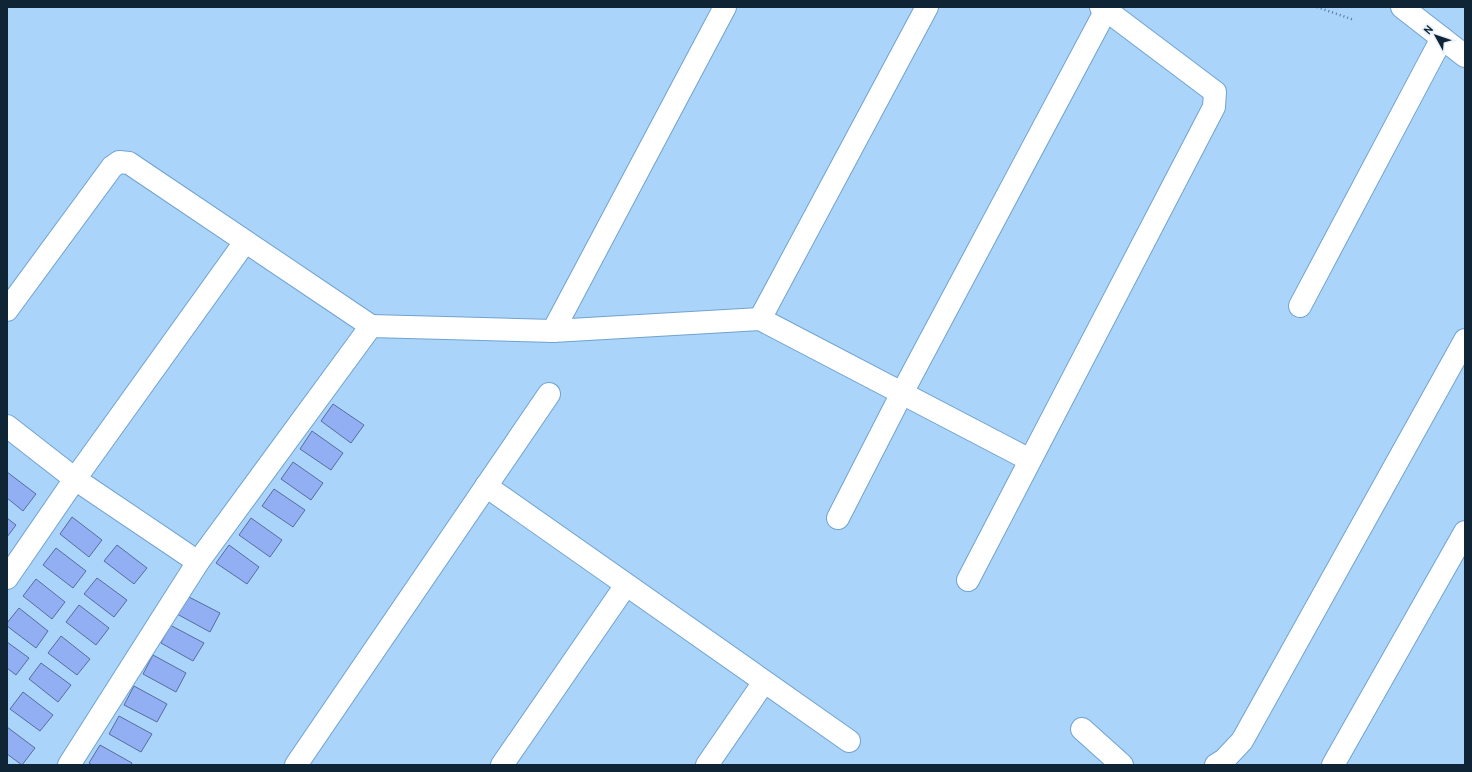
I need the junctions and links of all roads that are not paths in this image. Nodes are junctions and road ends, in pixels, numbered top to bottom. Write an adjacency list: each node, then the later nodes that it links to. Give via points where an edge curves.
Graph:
1 (725, 7): 12 (street)
2 (927, 7): 10 (street)
3 (1402, 7): 5 (street)
4 (1104, 8): 14 (street); 17 (street, via 1214,92 1214,107)
5 (1442, 38): 6 (street); 8 (street)
6 (1465, 56)
7 (245, 242): 9 (street, via 129,163 120,162 112,167); 11 (street); 18 (street)
8 (1300, 306)
9 (7, 310)
10 (760, 319): 12 (street); 14 (street)
11 (371, 326): 12 (street); 22 (street)
12 (553, 331)
13 (1465, 340): 34 (street, via 1242,741)
14 (902, 393): 17 (street); 20 (street)
15 (549, 394): 19 (street)
16 (7, 426): 18 (street)
17 (1030, 460): 24 (street)
18 (75, 479): 22 (street); 23 (street)
19 (486, 486): 25 (street); 30 (street)
20 (838, 518)
21 (1465, 532): 35 (street)
22 (198, 562): 29 (street)
23 (7, 578)
24 (968, 580)
25 (626, 585): 26 (street); 31 (street)
26 (764, 682): 28 (street); 32 (street)
27 (1082, 729): 33 (street)
28 (849, 741)
29 (69, 765)
30 (296, 765)
31 (502, 765)
32 (707, 765)
33 (1122, 765)
34 (1216, 765)
35 (1333, 765)

